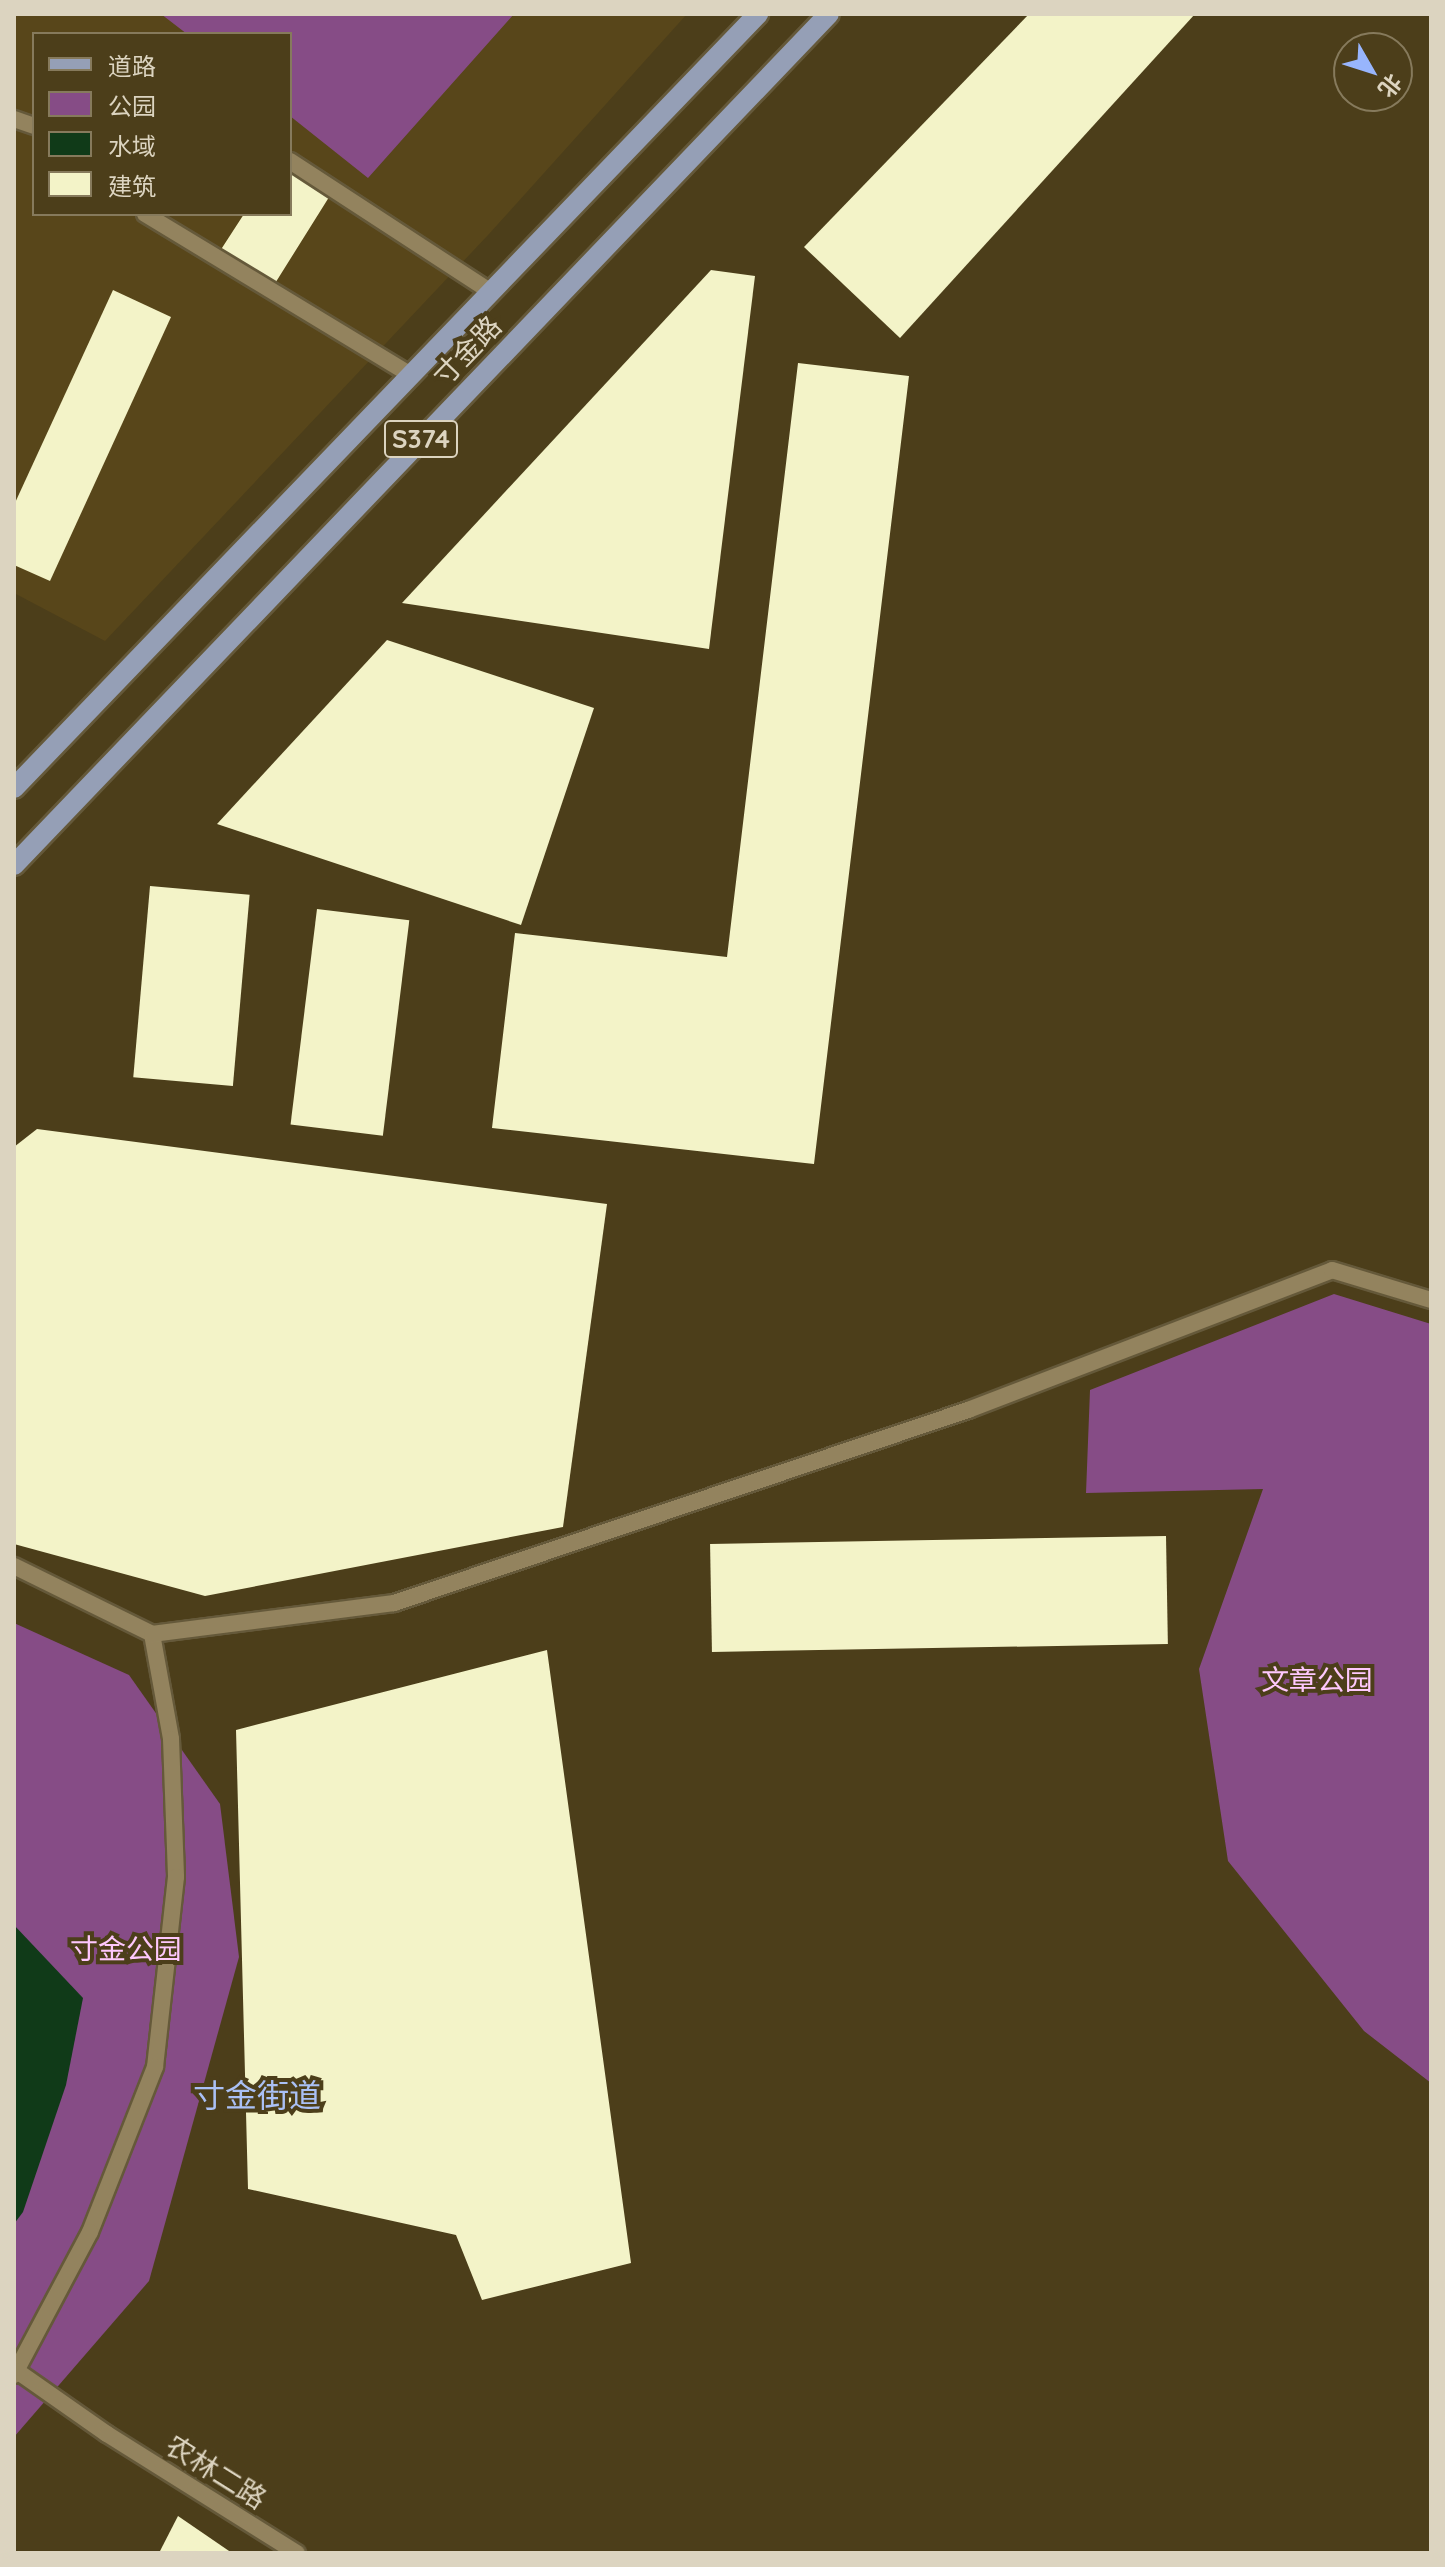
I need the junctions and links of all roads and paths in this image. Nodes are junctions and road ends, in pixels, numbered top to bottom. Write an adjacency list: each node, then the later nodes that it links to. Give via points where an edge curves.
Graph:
1 (758, 14): 5 (main road, 寸金路 / S374)
2 (829, 14): 8 (main road, 寸金路 / S374)
3 (292, 162): 5 (street)
4 (148, 216): 6 (street)
5 (491, 292): 6 (main road, 寸金路 / S374)
6 (411, 375): 7 (main road, 寸金路 / S374)
7 (14, 788)
8 (14, 865)
9 (1431, 1300): 11 (street, via 1332,1270 968,1410 394,1603)
10 (14, 1566): 11 (street)
11 (152, 1634): 12 (street, via 171,1739 176,1877 155,2067 90,2232)
12 (16, 2373): 13 (street, 农林二路)
13 (297, 2553)

